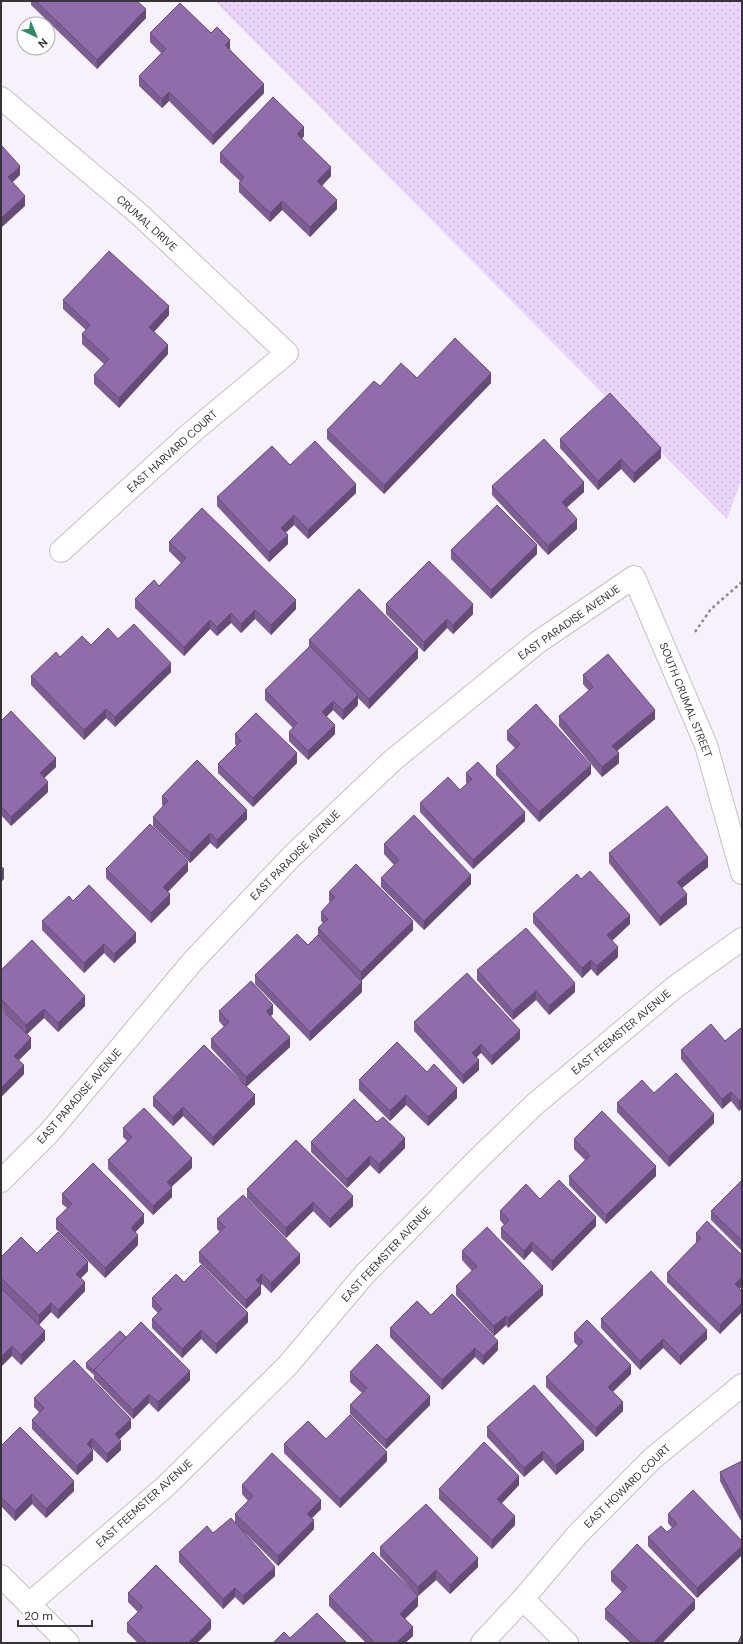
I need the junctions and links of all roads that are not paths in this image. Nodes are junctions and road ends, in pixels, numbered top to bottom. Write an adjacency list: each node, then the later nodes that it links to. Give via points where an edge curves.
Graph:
1 (1, 98): 2 (street, CRUMAL DRIVE, via 138,214)
2 (287, 353): 3 (street, EAST HARVARD COURT, via 191,432)
3 (61, 551)
4 (634, 577): 5 (street, SOUTH CRUMAL STREET, via 706,745); 7 (street, EAST PARADISE AVENUE, via 538,642 393,760 292,856 193,961 48,1134)
5 (742, 873)
6 (742, 939): 11 (street, EAST FEEMSTER AVENUE, via 675,987 534,1105 370,1269 288,1365 166,1486)
7 (1, 1181)
8 (742, 1385): 10 (street, EAST HOWARD COURT, via 652,1459 577,1535)
9 (1, 1576): 11 (street)
10 (522, 1599): 13 (street, EAST HOWARD COURT); 14 (street)
11 (29, 1604): 12 (street)
12 (68, 1643)
13 (482, 1643)
14 (566, 1643)

